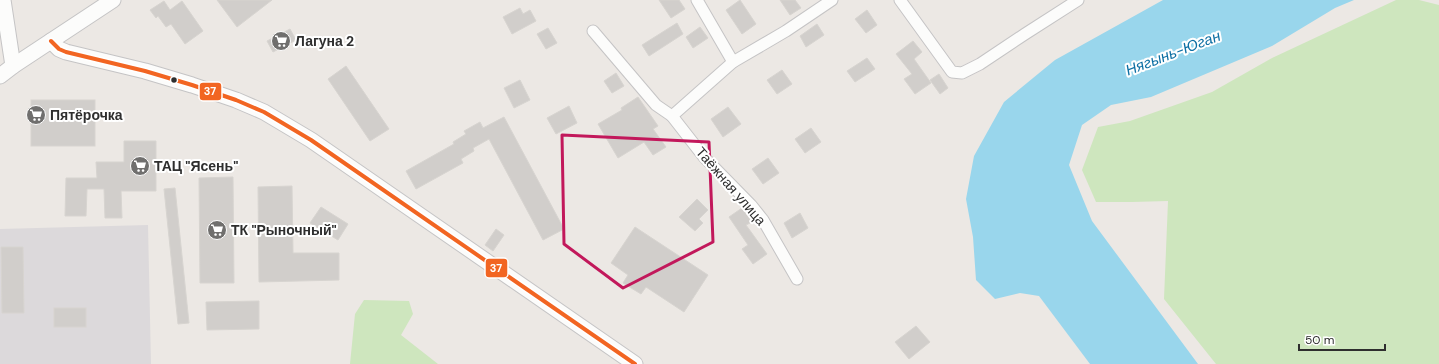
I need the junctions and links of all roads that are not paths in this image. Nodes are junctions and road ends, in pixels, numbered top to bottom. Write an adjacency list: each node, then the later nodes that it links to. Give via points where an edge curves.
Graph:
1 (4, 0): 10 (street)
2 (113, 0): 8 (street)
3 (697, 0): 9 (street)
4 (832, 0): 9 (street)
5 (900, 0): 6 (street, via 952,72 962,73)
6 (1078, 0)
7 (593, 31): 12 (street, Таёжная улица, via 656,105)
8 (51, 41): 10 (street); 14 (street, via 66,52 192,85 270,115 311,140)
9 (734, 62): 12 (street)
10 (13, 66): 11 (street)
11 (0, 76)
12 (672, 116): 13 (street, Таёжная улица, via 704,157 763,220)
13 (797, 279)
14 (635, 364)

